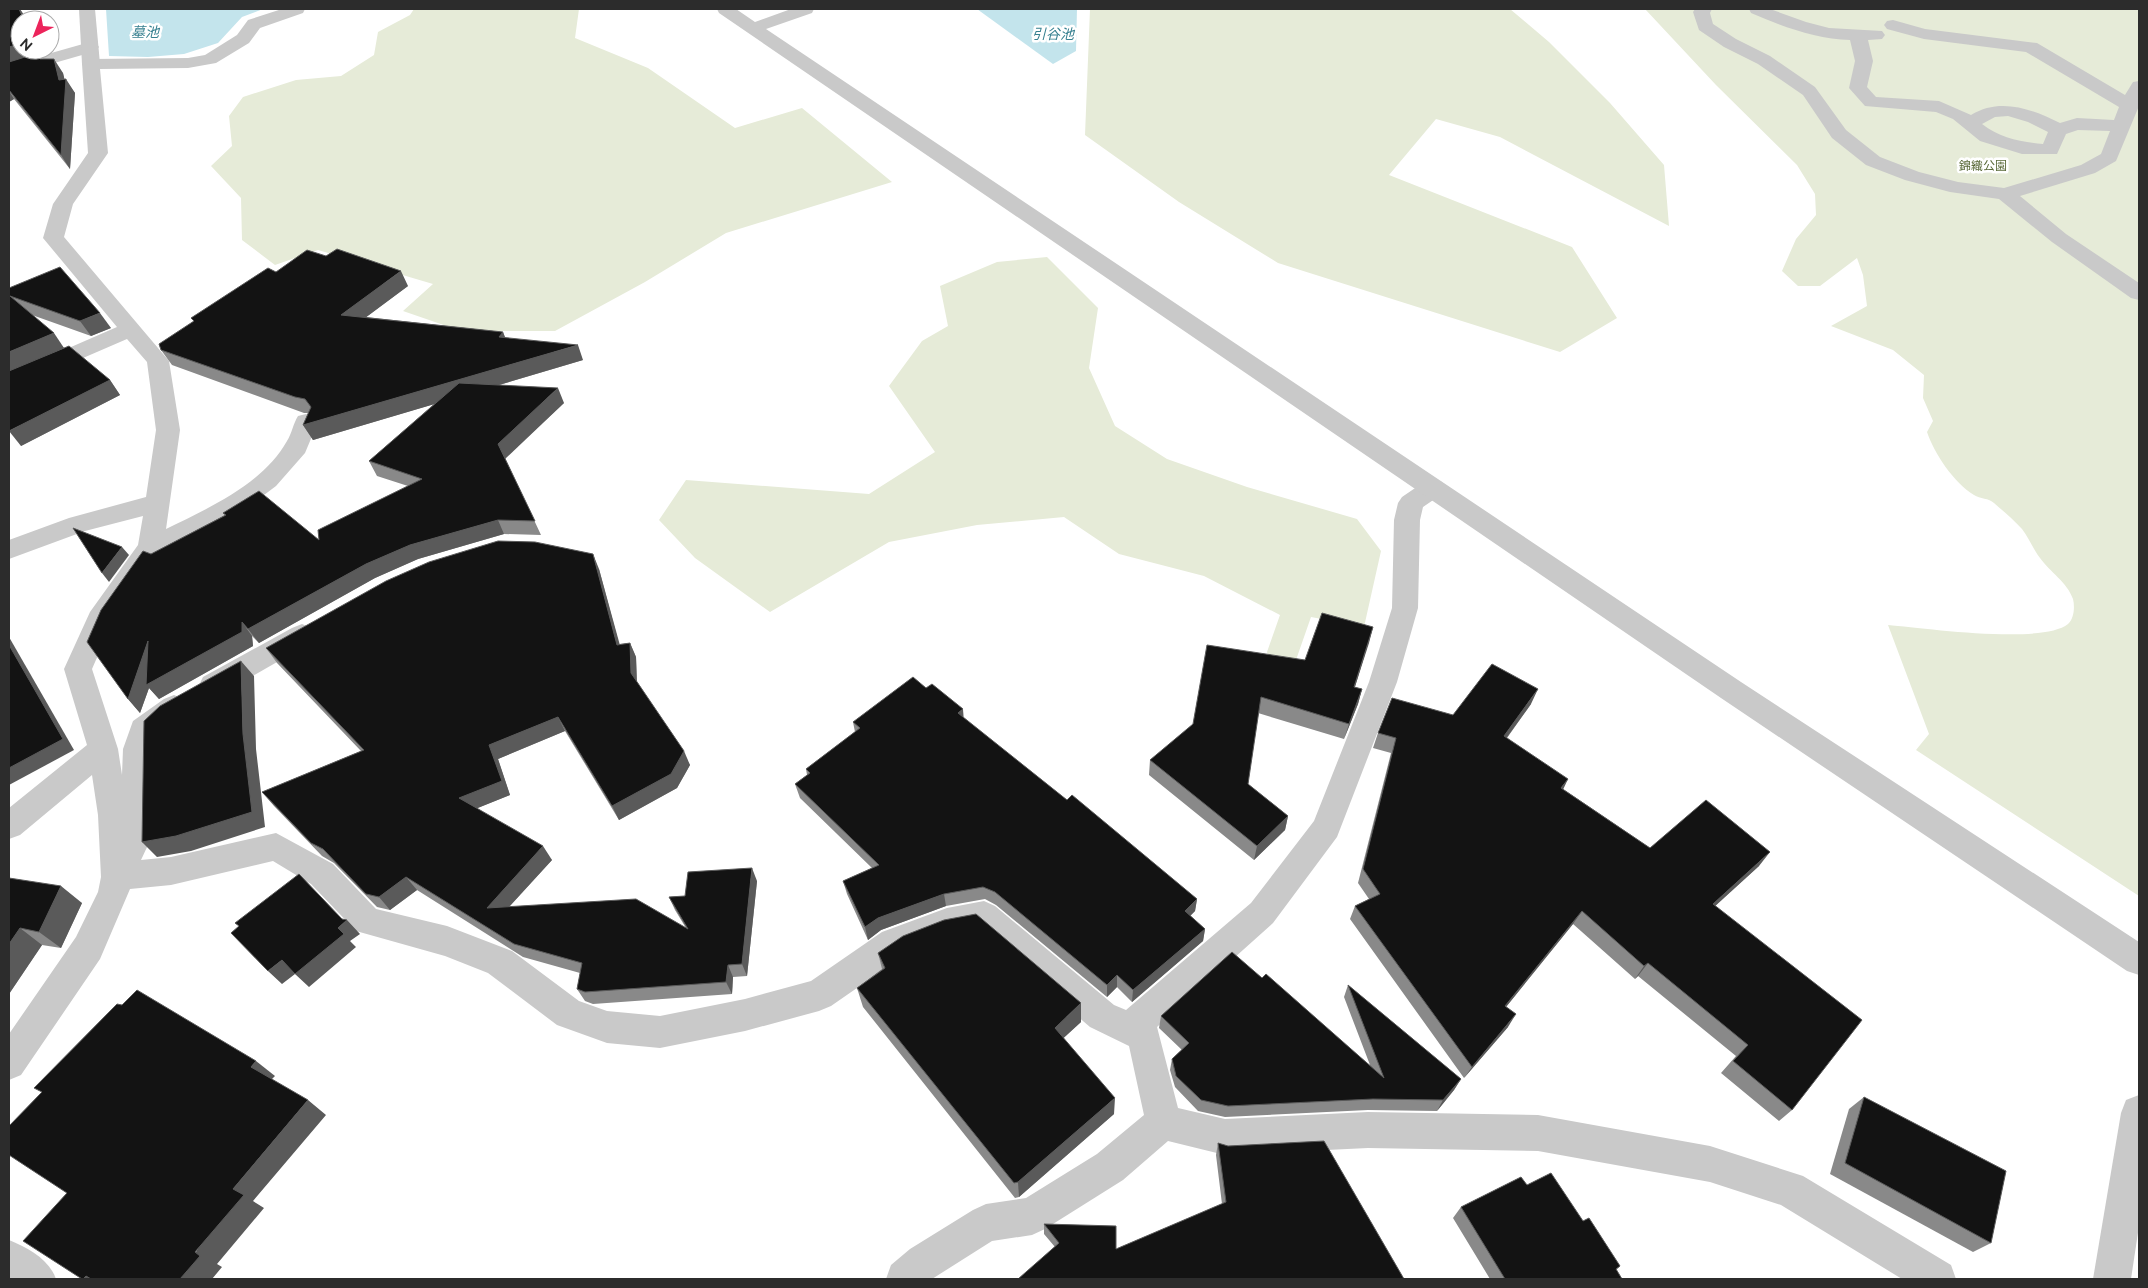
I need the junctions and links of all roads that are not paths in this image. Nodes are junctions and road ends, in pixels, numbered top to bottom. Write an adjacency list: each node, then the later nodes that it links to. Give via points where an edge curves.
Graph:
1 (87, 9): 11 (street)
2 (297, 9): 11 (street, via 254,24 243,39 228,50 210,59 188,64)
3 (725, 9): 9 (street)
4 (806, 9): 9 (street)
5 (1757, 9): 10 (street, via 1816,32)
6 (1903, 9): 8 (street)
7 (1700, 10): 18 (street, via 1706,26 1809,91 1839,134 1873,161 1957,188)
8 (1893, 25): 10 (street, via 1876,35); 14 (street, via 1924,34 2031,47)
9 (753, 28): 23 (street)
10 (1858, 36): 15 (street, via 1864,61 1858,88 1871,102 1939,107)
11 (90, 55): 12 (street); 20 (street, via 98,153 63,204 53,238)
12 (9, 71)
13 (2139, 86): 14 (street)
14 (2130, 106): 16 (street)
15 (1970, 123): 17 (street, via 1992,112 2017,113 2036,118); 17 (street, via 1987,137 2022,148 2050,150)
16 (2121, 126): 17 (street, via 2077,124); 18 (street, via 2109,157 2088,168)
17 (2058, 130)
18 (2005, 194): 19 (street, via 2059,238)
19 (2139, 294)
20 (130, 329): 21 (street); 24 (street, via 158,361 168,430)
21 (9, 383)
22 (306, 422): 25 (street, via 297,446 253,491 209,519)
23 (1433, 488): 31 (street, via 1730,690); 32 (street, via 1411,503 1407,520 1405,608 1382,682 1326,828 1262,913)
24 (157, 503): 25 (street); 26 (street, via 78,524)
25 (151, 547): 28 (street, via 100,619 78,668)
26 (9, 550)
27 (322, 623): 30 (street, via 163,712 143,729 138,749 133,845)
28 (103, 749): 29 (street); 30 (street, via 113,815)
29 (9, 826)
30 (117, 876): 32 (street, via 171,871 276,847 322,874 367,921 447,941 500,962 569,1014 607,1028 660,1032 745,1015 819,995 894,943 947,923 984,916 1102,1016); 33 (street, via 114,893 88,948)
31 (2139, 960)
32 (1129, 1029): 35 (street, via 1143,1035)
33 (9, 1063)
34 (2139, 1113): 40 (street)
35 (1163, 1122): 38 (street, via 1110,1167 1032,1216 986,1223 923,1262); 39 (street, via 1225,1137 1368,1130 1538,1133 1710,1164 1790,1189)
36 (9, 1259): 37 (street)
37 (37, 1279)
38 (905, 1279)
39 (1937, 1279)
40 (2112, 1279)

